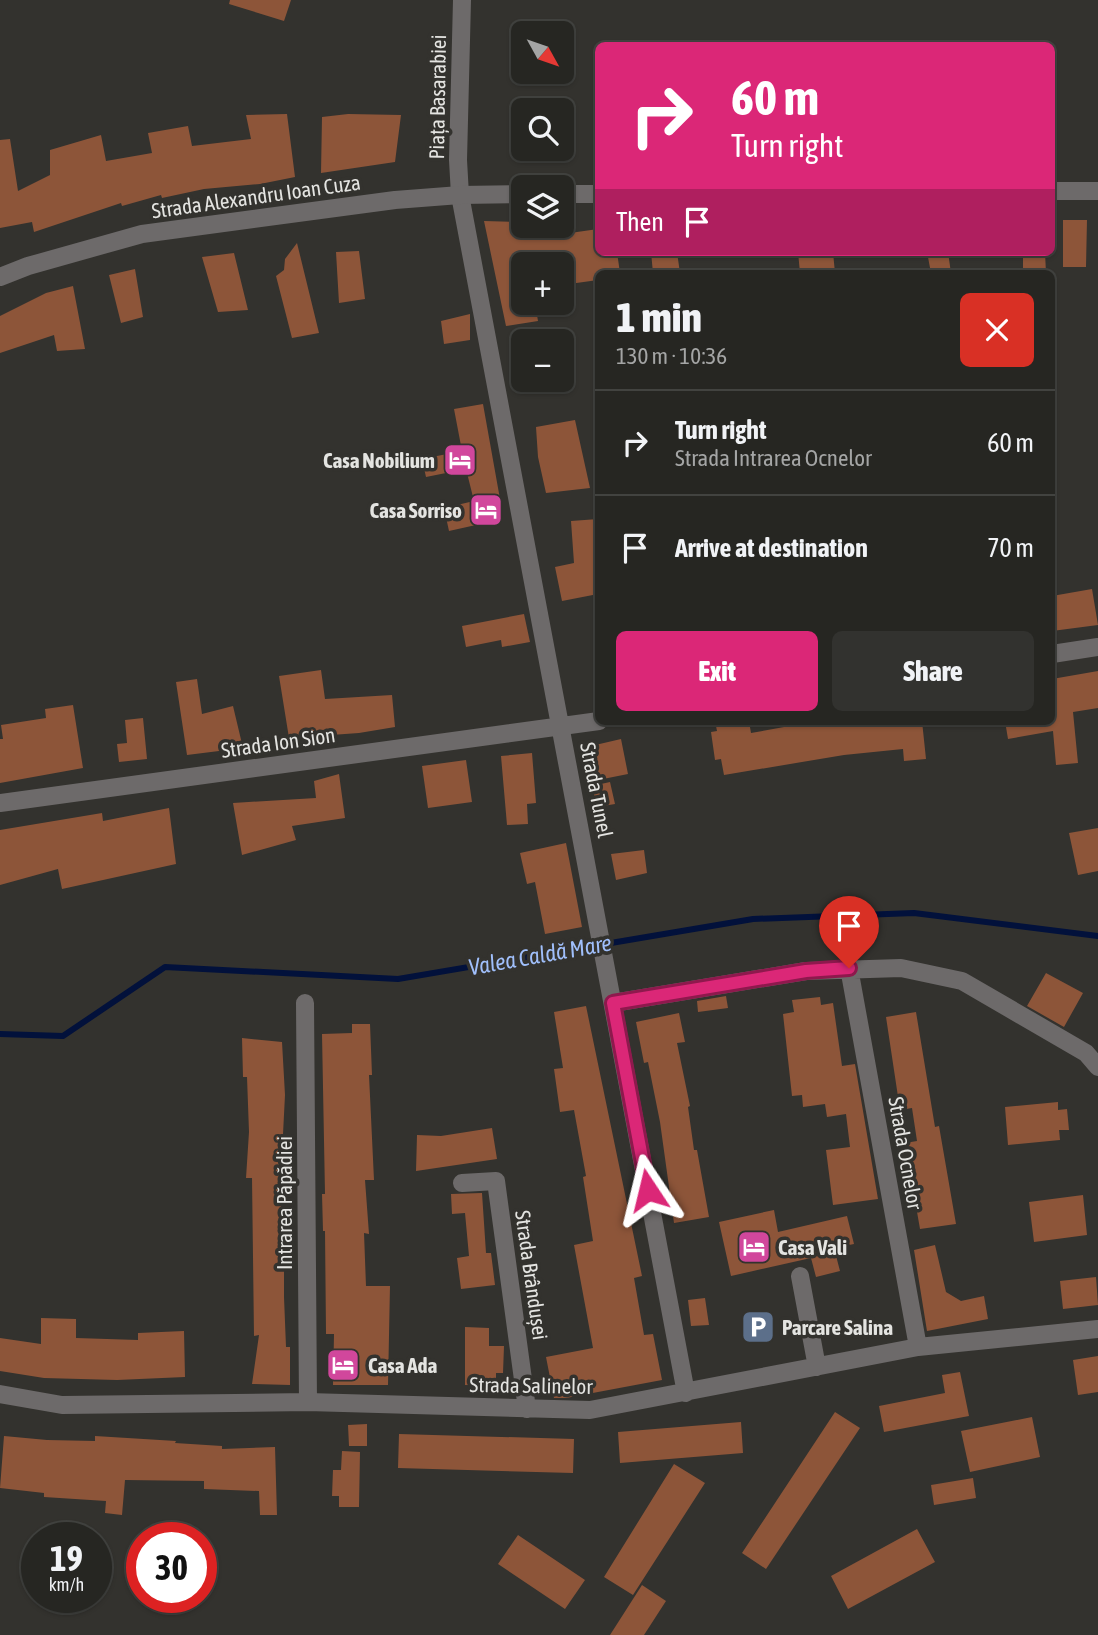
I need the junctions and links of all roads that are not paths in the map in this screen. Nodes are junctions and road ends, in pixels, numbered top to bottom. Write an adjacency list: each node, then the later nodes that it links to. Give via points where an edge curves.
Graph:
1 (462, 0): 7 (street, Piața Basarabiei)
2 (1055, 191): 3 (street)
3 (1098, 191)
4 (511, 194): 7 (street, Strada Alexandru Ioan Cuza)
5 (574, 194): 6 (street)
6 (595, 194)
7 (460, 195): 8 (street, Strada Alexandru Ioan Cuza, via 142,234); 12 (street, Strada Tunel)
8 (0, 277)
9 (1098, 647): 10 (street)
10 (1055, 654)
11 (595, 721): 12 (street, Strada Ion Sion)
12 (562, 726): 13 (street, Strada Ion Sion); 16 (street, Strada Tunel)
13 (0, 803)
14 (849, 968): 16 (street); 17 (street, via 901,968 962,981 1086,1053); 21 (street, Strada Ocnelor)
15 (305, 1003): 25 (street, Intrarea Păpădiei)
16 (613, 1003): 24 (street, Strada Tunel)
17 (1098, 1067)
18 (462, 1183): 26 (street, Strada Brândușei, via 496,1181)
19 (800, 1276): 22 (street)
20 (1098, 1329): 21 (street, Strada Salinelor)
21 (918, 1347): 22 (street, Strada Salinelor)
22 (817, 1367): 24 (street, Strada Salinelor)
23 (0, 1394): 25 (street, Strada Salinelor, via 62,1405)
24 (686, 1394): 26 (street, Strada Salinelor, via 590,1410)
25 (307, 1402): 26 (street, Strada Salinelor)
26 (527, 1409)

